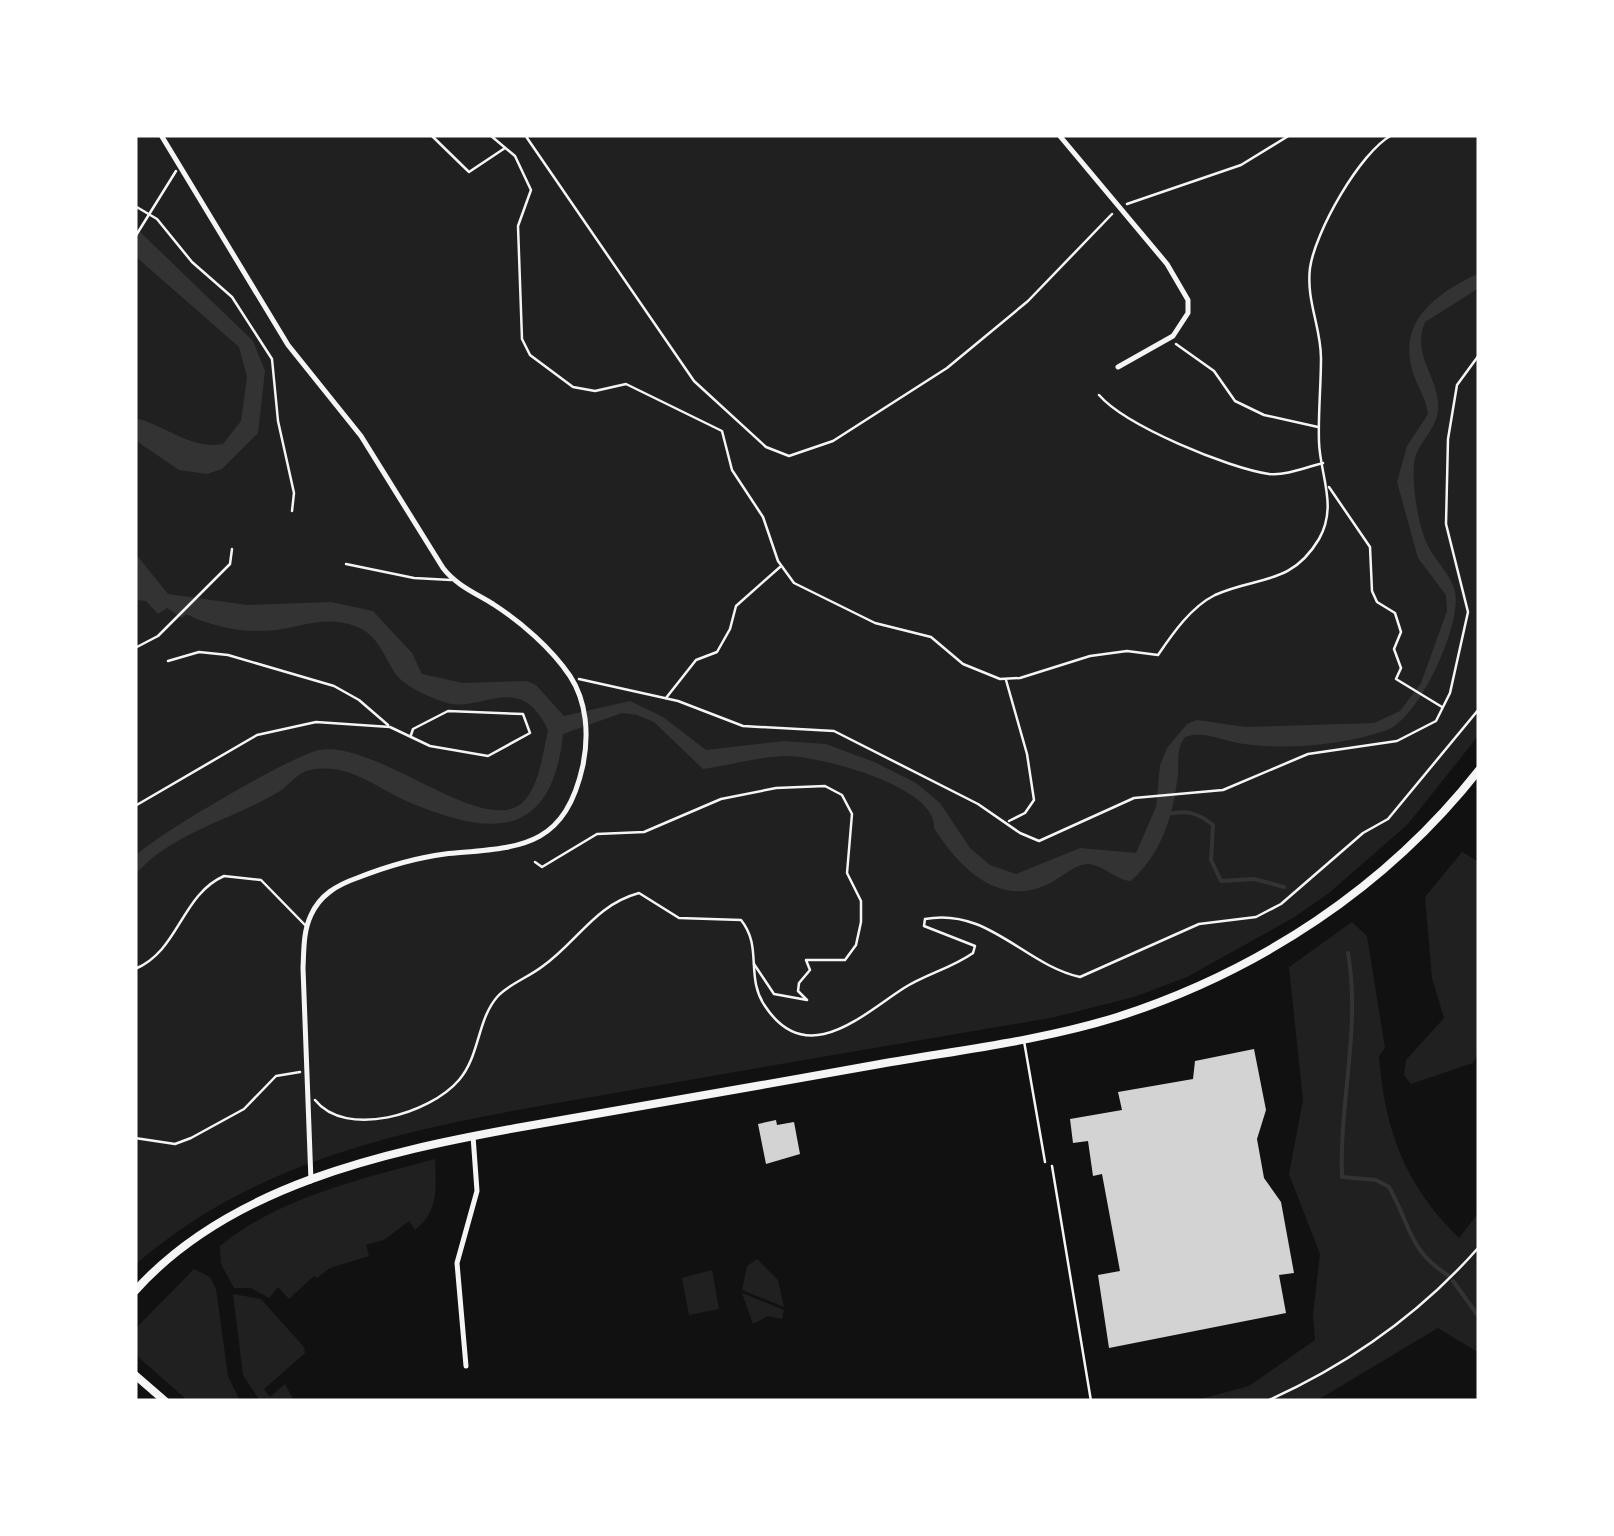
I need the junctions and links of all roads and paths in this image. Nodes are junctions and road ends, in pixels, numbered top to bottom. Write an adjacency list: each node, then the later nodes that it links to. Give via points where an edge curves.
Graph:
1 (161, 135): 9 (street)
2 (431, 135): 8 (path, via 469,172)
3 (490, 135): 8 (path)
4 (525, 135): 11 (path, via 694,381 766,447 789,456 833,441 947,368 1028,302)
5 (1059, 135): 11 (street)
6 (1290, 135): 11 (path, via 1240,165)
7 (1392, 135): 18 (path, via 1366,155 1312,255 1308,297 1319,336)
8 (506, 148): 24 (path, via 531,190 518,226 520,321 530,355 574,387 595,391 626,384 722,431 732,470 762,517)
9 (180, 166): 12 (path); 25 (street, via 288,345 361,436)
10 (135, 206): 12 (path)
11 (1120, 208): 14 (street, via 1184,288 1188,312)
12 (152, 216): 13 (path); 21 (path, via 232,297 272,359)
13 (135, 237)
14 (1171, 337): 16 (street); 18 (path, via 1214,371 1236,401 1264,415)
15 (1479, 355): 31 (path, via 1456,385 1448,439 1446,524 1468,612)
16 (1118, 367)
17 (1098, 395): 19 (path, via 1170,444 1240,466 1277,474)
18 (1320, 427): 19 (path)
19 (1323, 463): 20 (path)
20 (1328, 485): 28 (path, via 1318,539 1298,562 1282,577 1202,603 1158,655 1127,650); 31 (path, via 1370,546 1377,602 1395,613 1401,632 1394,649 1402,668 1396,679)
21 (292, 511)
22 (232, 549): 26 (path, via 230,564)
23 (346, 564): 25 (lane)
24 (781, 566): 28 (path, via 794,583 875,623 931,637 963,664); 30 (path, via 736,606 721,647 696,660)
25 (452, 580): 29 (street, via 518,622)
26 (135, 648)
27 (168, 661): 33 (path, via 199,652 228,655 334,686)
28 (1006, 679): 37 (path, via 1034,800)
29 (573, 680): 30 (path); 39 (street, via 586,746 573,794 555,822 510,850 409,860 346,882 320,900)
30 (666, 698): 37 (path, via 742,726 834,730)
31 (1444, 708): 37 (path, via 1436,721 1397,741 1308,754 1240,786 1124,802 1046,840 1032,840)
32 (1479, 709): 40 (path, via 1388,819 1256,917 1199,924 1080,977 1059,973 971,920 925,918 924,926 975,946 973,953 904,988 861,1021 808,1034 783,1027 764,1006)
33 (390, 727): 34 (path); 36 (path, via 316,722 257,735)
34 (411, 736): 34 (path, via 448,711 523,714 530,723 530,733 488,756 455,753)
35 (1479, 770): 42 (main road, via 1413,846 1332,911 1248,964 1116,1017)
36 (135, 806)
37 (1006, 823)
38 (535, 862): 40 (path, via 542,867 597,834 644,832 721,799 825,786 842,795 852,814 847,874 861,901 856,945 845,960 806,960 810,970 798,991 807,1000 802,1002 774,994)
39 (307, 927): 41 (lane, via 262,880 224,876 201,892 160,952); 43 (street)
40 (753, 963): 44 (path, via 752,934 742,920 679,918 640,893 616,899 546,964 498,996 459,1080 430,1103 346,1121 326,1114)
41 (135, 969)
42 (1024, 1039): 45 (main road); 47 (lane)
43 (306, 1072): 46 (path, via 276,1076 244,1109 191,1138 175,1144); 49 (street)
44 (314, 1100)
45 (473, 1136): 49 (main road, via 424,1144); 52 (street, via 477,1191 457,1263)
46 (135, 1138)
47 (1045, 1162)
48 (1052, 1166): 55 (path)
49 (311, 1181): 51 (main road, via 243,1209)
50 (1479, 1247): 56 (path, via 1401,1321 1322,1374)
51 (135, 1291)
52 (466, 1366)
53 (135, 1375): 54 (main road)
54 (165, 1401)
55 (1091, 1401)
56 (1267, 1401)

